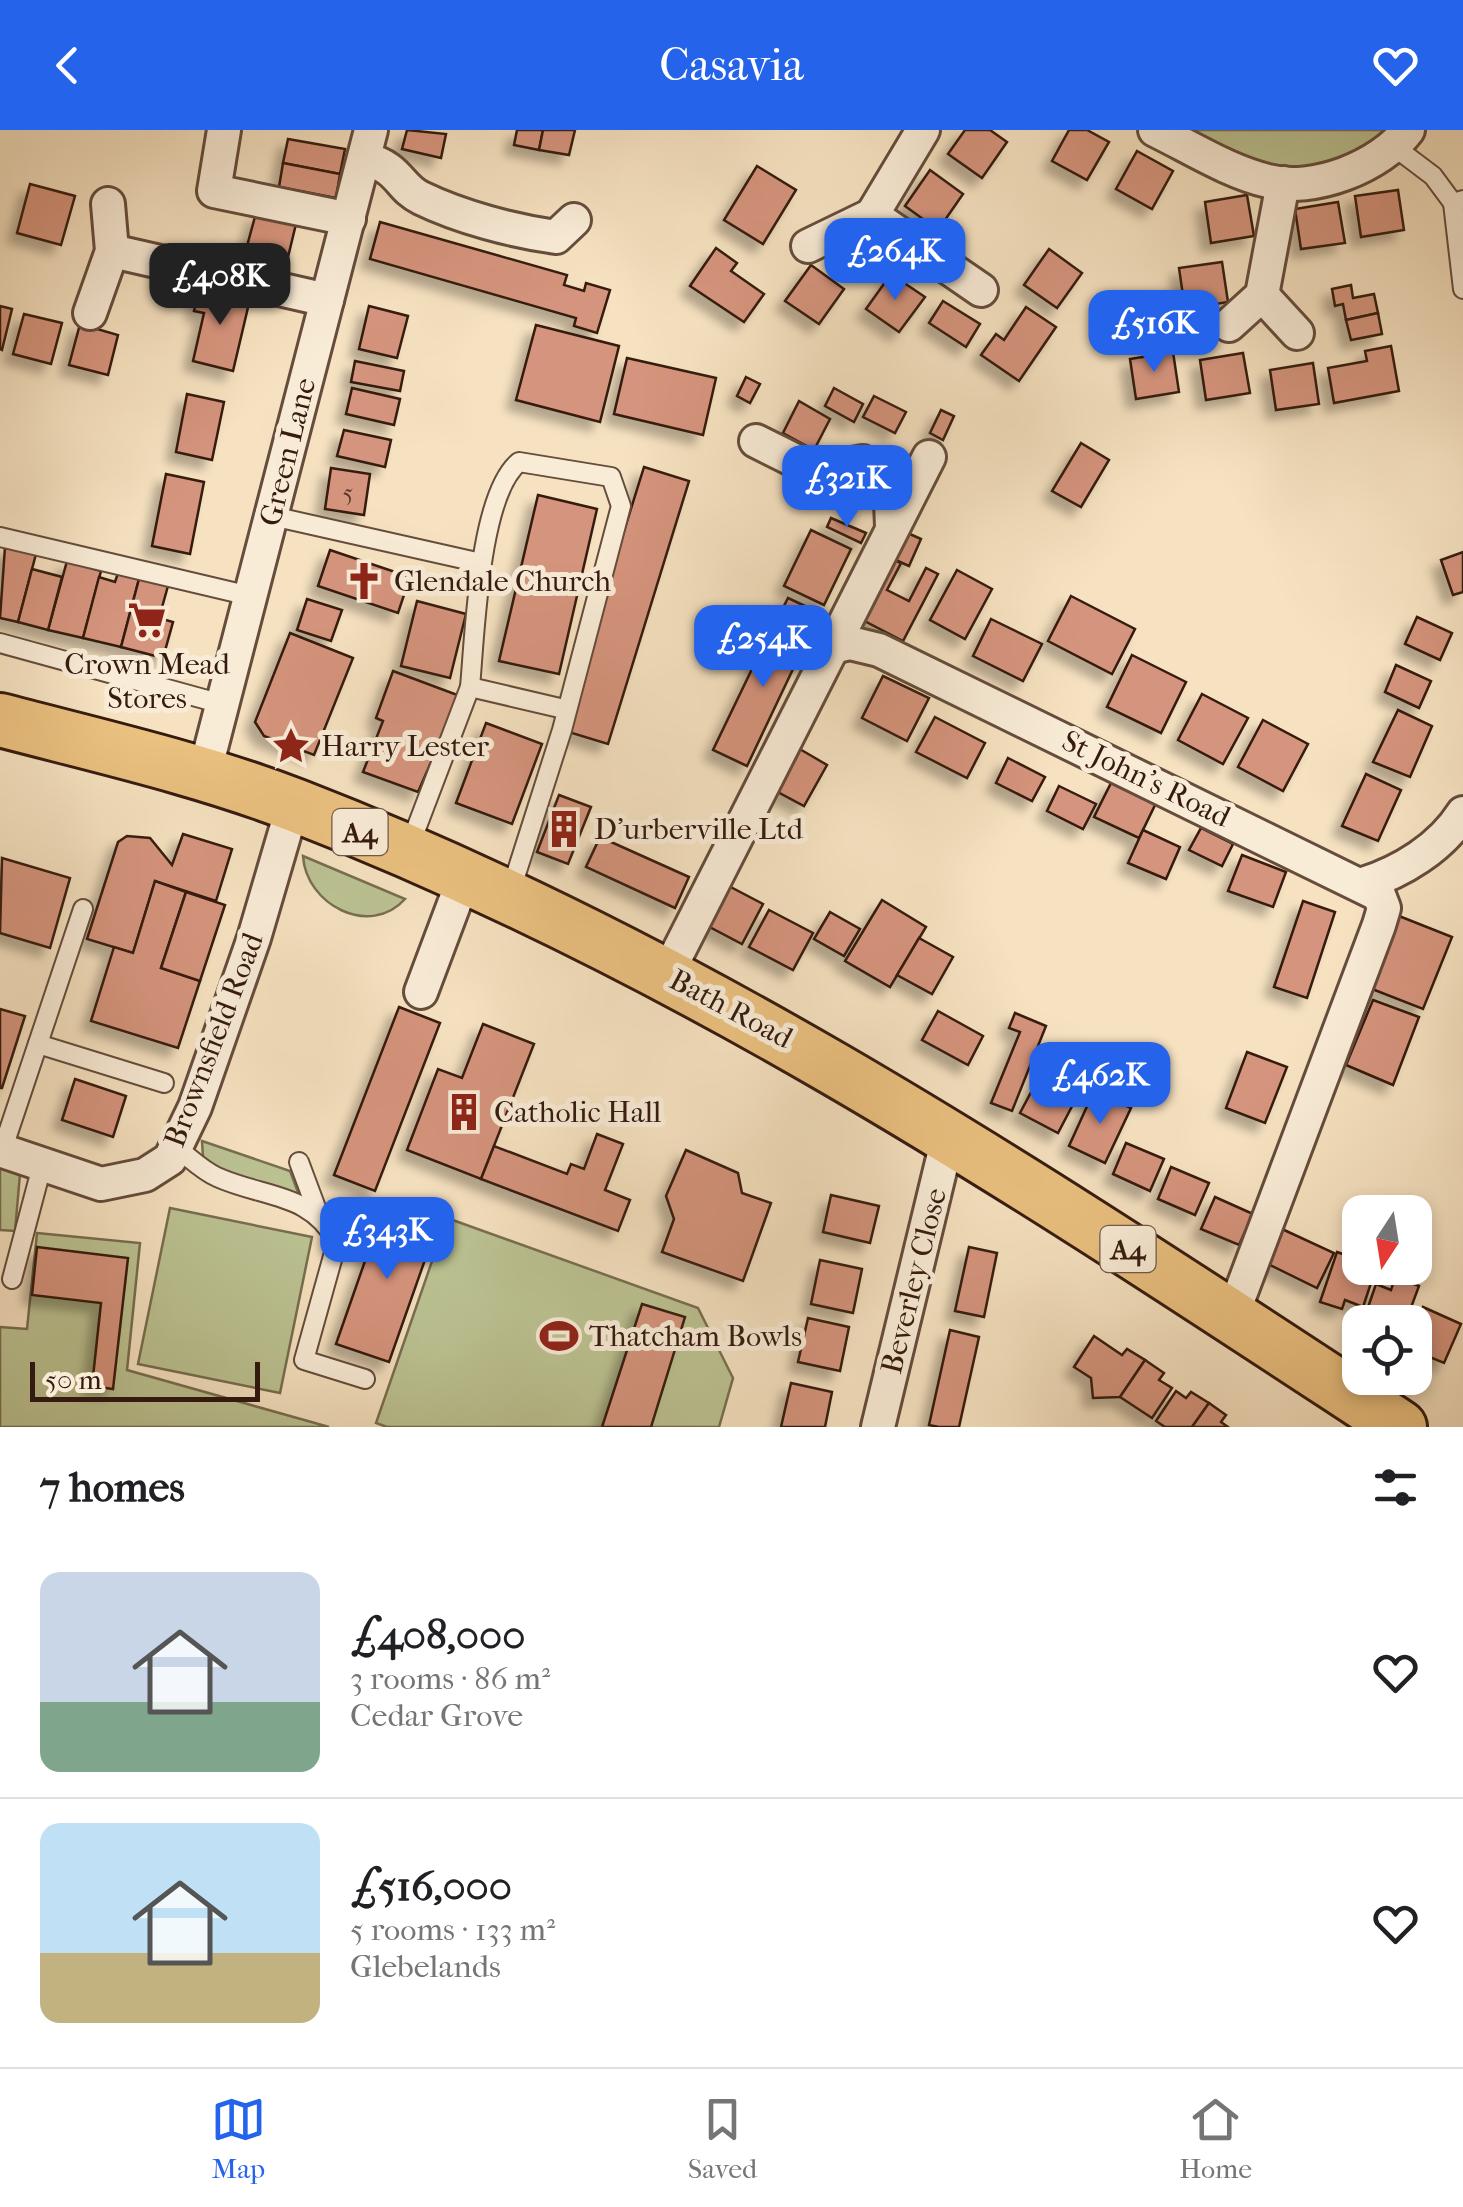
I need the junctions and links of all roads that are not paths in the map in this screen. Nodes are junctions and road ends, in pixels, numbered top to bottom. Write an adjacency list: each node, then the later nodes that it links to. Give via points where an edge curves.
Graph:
1 (224, 130): 10 (street, via 214,191)
2 (923, 130): 9 (street)
3 (1154, 130): 6 (street)
4 (1400, 138): 6 (street, via 1348,172); 7 (lane)
5 (368, 145): 10 (street, Green Lane); 11 (street, via 415,196 556,237)
6 (1283, 183): 16 (street)
7 (1458, 201): 14 (lane)
8 (108, 204): 13 (street)
9 (872, 214): 12 (street); 15 (street)
10 (349, 218): 17 (street, Green Lane)
11 (574, 220)
12 (808, 246)
13 (112, 251): 17 (street); 18 (street)
14 (1463, 289)
15 (981, 290)
16 (1262, 295): 19 (street); 20 (street)
17 (327, 300): 23 (street, Green Lane)
18 (90, 312)
19 (1230, 325)
20 (1298, 333)
21 (756, 440): 24 (street, via 816,470 862,462 876,468 891,502)
22 (928, 457): 24 (street)
23 (272, 516): 26 (lane); 27 (street, Green Lane)
24 (892, 526): 29 (street)
25 (0, 537): 27 (lane)
26 (481, 562): 30 (lane); 32 (lane, via 504,474 520,462 611,477 621,506)
27 (250, 596): 31 (street, Green Lane)
28 (0, 642): 31 (lane)
29 (833, 647): 38 (street, St John's Road, via 850,643 879,650); 41 (street)
30 (470, 687): 32 (lane); 37 (lane)
31 (222, 704): 34 (street, Green Lane)
32 (564, 710): 39 (lane, via 562,730)
33 (0, 720): 34 (main road, Bath Road / A4)
34 (204, 775): 35 (main road, Bath Road / A4)
35 (293, 804): 37 (main road, Bath Road / A4); 46 (street, Brownsfield Road, via 254,938)
36 (1463, 813): 38 (street, via 1436,844)
37 (408, 850): 39 (main road, Bath Road / A4)
38 (1362, 884): 52 (street, via 1379,895 1379,925)
39 (487, 885): 41 (main road, Bath Road / A4); 42 (street)
40 (83, 909): 43 (lane)
41 (667, 974): 45 (main road, Bath Road / A4)
42 (421, 992)
43 (38, 1044): 44 (lane); 47 (lane)
44 (164, 1083)
45 (953, 1138): 52 (main road, Bath Road / A4); 54 (street, Beverley Close)
46 (178, 1150): 49 (street, Brownsfield Road, via 159,1168 124,1182 80,1180); 50 (lane, via 214,1176)
47 (1, 1151): 49 (street, Brownsfield Road)
48 (299, 1162): 50 (lane)
49 (42, 1166): 51 (lane)
50 (318, 1213): 53 (lane, via 338,1242 304,1360)
51 (12, 1279)
52 (1232, 1316): 55 (main road, Bath Road / A4)
53 (365, 1378)
54 (878, 1427)
55 (1400, 1427)

